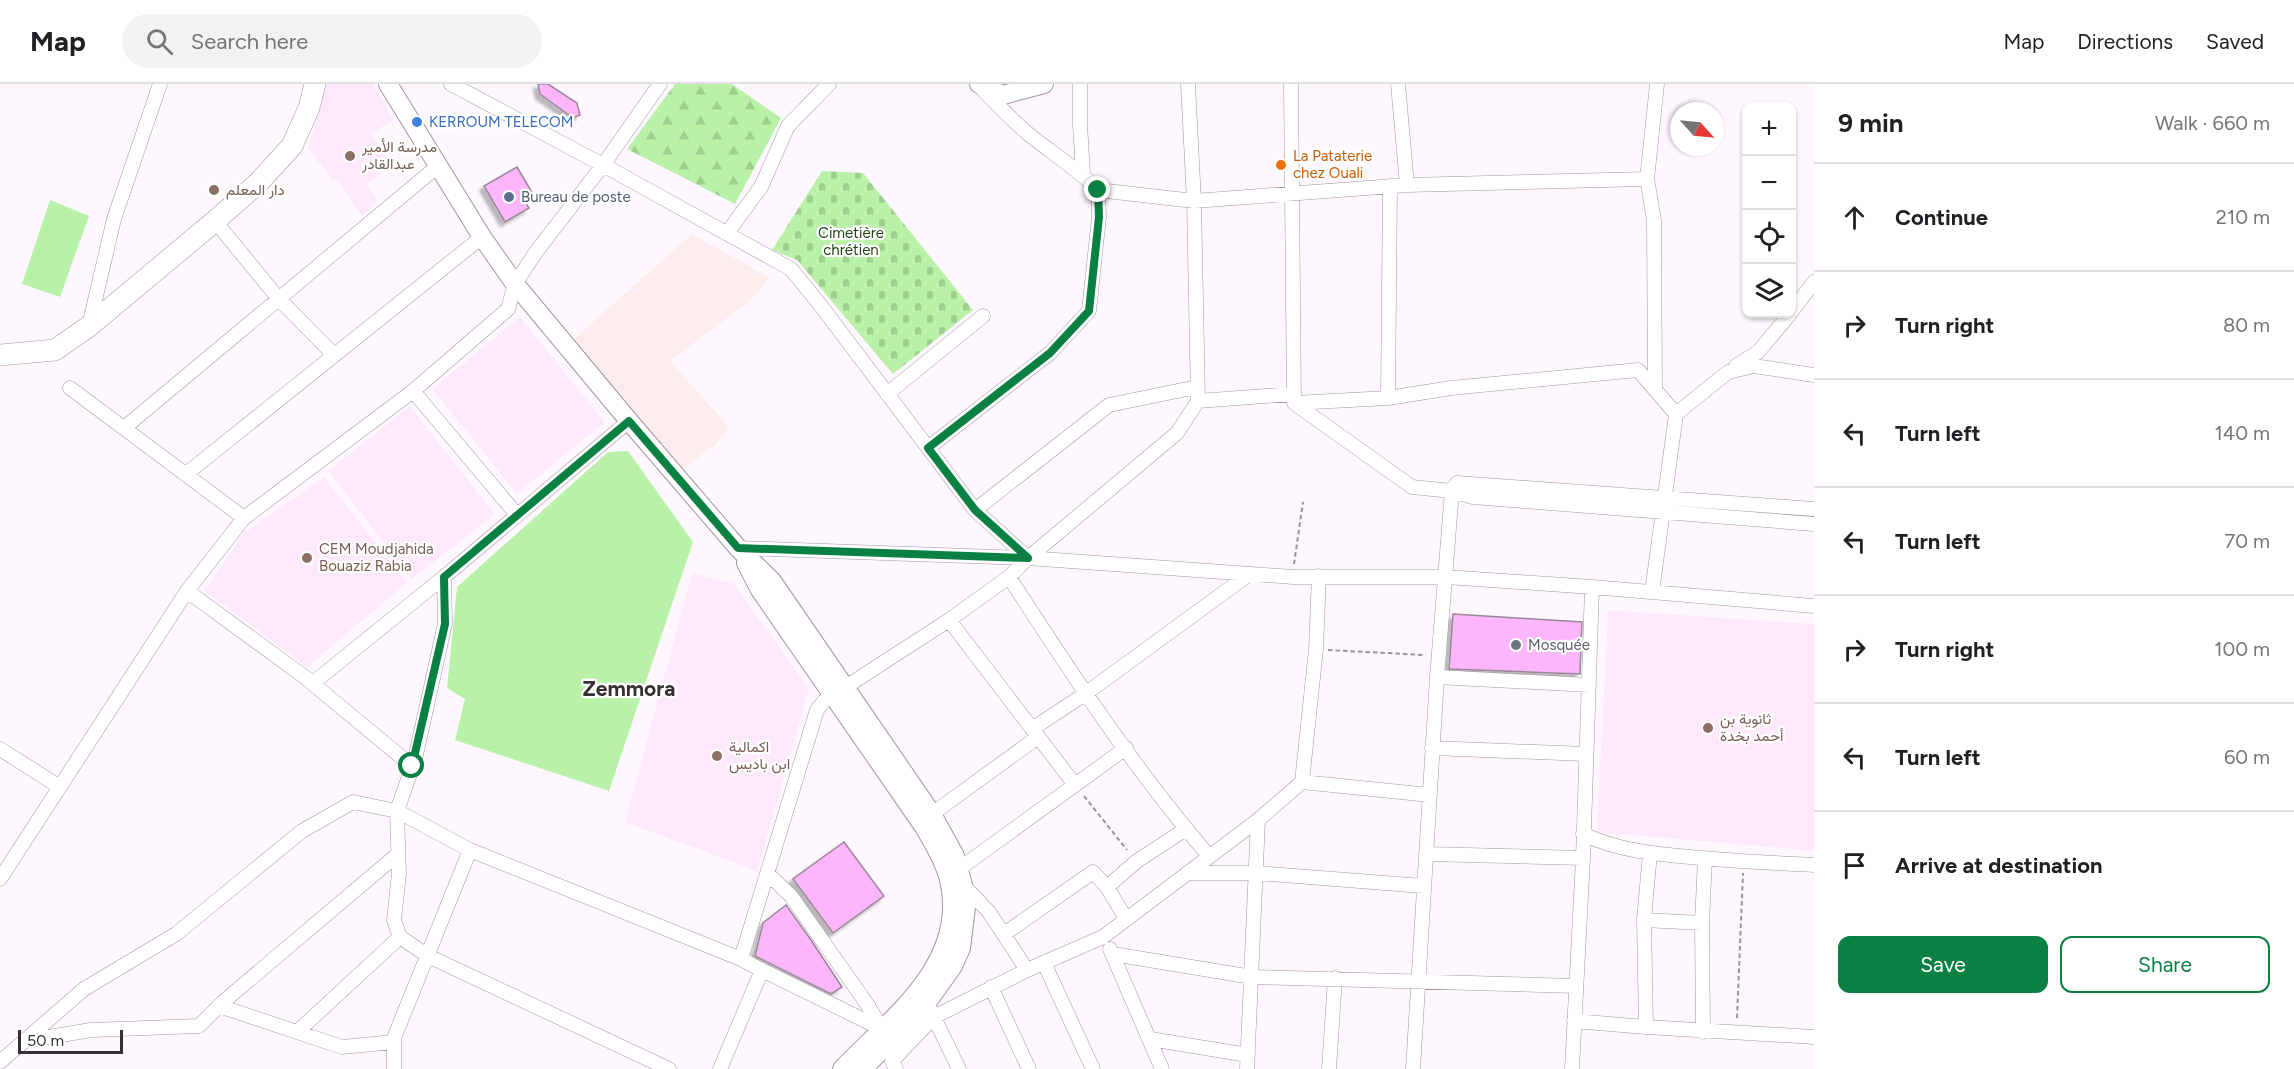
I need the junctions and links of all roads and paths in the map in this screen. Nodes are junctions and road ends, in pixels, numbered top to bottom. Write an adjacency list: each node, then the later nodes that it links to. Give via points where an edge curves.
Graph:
1 (160, 84): 32 (street, via 114,219)
2 (315, 84): 23 (main road, via 292,146)
3 (388, 84): 15 (main road)
4 (451, 84): 14 (street)
5 (660, 84): 14 (street)
6 (829, 84): 24 (street, via 788,126 761,187)
7 (978, 84): 8 (main road, via 1003,95); 16 (street, via 1025,130)
8 (1044, 84)
9 (1080, 84): 16 (street)
10 (1188, 84): 22 (street)
11 (1291, 84): 21 (street)
12 (1398, 84): 18 (street)
13 (1657, 84): 17 (street)
14 (603, 165): 24 (street); 27 (street)
15 (438, 166): 25 (main road); 28 (street)
16 (1083, 174): 20 (street)
17 (1647, 179): 18 (street); 38 (street, via 1654,220)
18 (1407, 185): 19 (street)
19 (1390, 186): 21 (street); 42 (street)
20 (1098, 190): 22 (street); 47 (street, via 1089,311 1050,353)
21 (1293, 194): 22 (street); 43 (street)
22 (1194, 201): 41 (street)
23 (215, 221): 28 (street); 32 (main road)
24 (727, 233): 40 (street, via 791,269)
25 (482, 237): 27 (main road); 34 (street)
26 (1814, 282): 29 (street)
27 (515, 284): 39 (street, via 508,309); 45 (main road)
28 (278, 298): 34 (street); 46 (street)
29 (1796, 305)
30 (982, 316): 40 (street)
31 (1786, 318): 35 (street, via 1758,352)
32 (88, 327): 33 (main road, via 48,350)
33 (0, 355)
34 (334, 355): 48 (street)
35 (1728, 372): 36 (street, via 1754,366); 44 (street)
36 (1814, 375)
37 (70, 388): 46 (street)
38 (1655, 389): 42 (street, via 1638,370); 44 (street)
39 (413, 391): 54 (street); 55 (street)
40 (887, 394): 47 (street)
41 (1197, 394): 43 (street); 53 (street, via 1108,405); 58 (street, via 1177,433)
42 (1388, 398): 43 (street)
43 (1294, 399): 49 (street, via 1412,488)
44 (1676, 414): 51 (street)
45 (629, 421): 54 (street); 57 (main road)
46 (124, 428): 48 (street)
47 (928, 448): 53 (street)
48 (186, 474): 55 (street)
49 (1452, 491): 51 (street, via 1457,483); 64 (street)
50 (1303, 502): 63 (path)
51 (1664, 505): 52 (street); 56 (street); 67 (street)
52 (1814, 509)
53 (975, 510): 58 (street)
54 (517, 514): 61 (street)
55 (244, 518): 66 (street)
56 (1814, 524)
57 (738, 548): 58 (street); 75 (main road, via 760,590)
58 (1028, 558): 59 (street); 62 (street)
59 (1248, 575): 63 (street); 76 (street)
60 (1319, 576): 63 (street); 64 (street); 70 (street)
61 (444, 577): 73 (street, via 313,683); 82 (street, via 445,624)
62 (1008, 577): 69 (street); 76 (street)
63 (1293, 577)
64 (1446, 577): 65 (street); 71 (street)
65 (1592, 587): 67 (street); 74 (street)
66 (187, 591): 73 (street); 85 (street)
67 (1652, 592): 68 (street)
68 (1814, 606)
69 (949, 620): 75 (street); 77 (street)
70 (1316, 649): 71 (path); 83 (street)
71 (1439, 656): 72 (street)
72 (1437, 677): 74 (street); 79 (street)
73 (307, 679): 82 (street)
74 (1589, 685): 81 (street)
75 (841, 692): 88 (main road); 102 (street, via 817,710); 130 (main road, via 942,859 951,889 952,920 934,971)
76 (1085, 694): 77 (street); 78 (street)
77 (1035, 733): 84 (street); 88 (street)
78 (1126, 748): 84 (street); 90 (street)
79 (1432, 748): 81 (street); 86 (street)
80 (0, 749): 85 (street)
81 (1586, 754): 91 (street)
82 (412, 766): 87 (street)
83 (1302, 782): 86 (street); 89 (street)
84 (1075, 785): 99 (path); 105 (street)
85 (60, 787): 106 (street)
86 (1430, 795): 95 (street)
87 (397, 811): 92 (street); 94 (street); 136 (street, via 353,802 302,831 176,934 84,989)
88 (932, 814): 105 (main road)
89 (1258, 820): 96 (street); 104 (street)
90 (1186, 829): 96 (street); 99 (street)
91 (1583, 834): 93 (street); 97 (street)
92 (470, 850): 116 (street); 117 (street)
93 (1650, 853): 98 (street); 110 (street)
94 (398, 854): 113 (street, via 394,920); 126 (street)
95 (1427, 854): 97 (street); 107 (street)
96 (1209, 855): 103 (street)
97 (1583, 858): 124 (street)
98 (1705, 858): 100 (street); 111 (street)
99 (1137, 861): 108 (street)
100 (1743, 861): 101 (street); 133 (path)
101 (1814, 865)
102 (767, 873): 117 (street); 130 (street, via 791,896)
103 (1187, 873): 104 (street); 109 (street)
104 (1256, 873): 107 (street); 121 (street)
105 (961, 877): 112 (street); 127 (main road, via 966,907 962,948)
106 (0, 879)
107 (1423, 886): 123 (street)
108 (1107, 887): 109 (street); 112 (street, via 1093,872)
109 (1126, 919): 114 (street)
110 (1644, 920): 111 (street); 129 (street)
111 (1702, 923): 132 (street)
112 (1004, 934): 120 (street)
113 (400, 937): 116 (street); 131 (street)
114 (1103, 937): 115 (street); 118 (street)
115 (1113, 954): 121 (street); 135 (street)
116 (428, 956): 137 (street); 141 (street)
117 (741, 959): 119 (street)
118 (1044, 963): 120 (street); 148 (street)
119 (762, 970): 130 (street); 142 (street)
120 (1028, 970): 125 (street)
121 (1252, 977): 122 (street); 139 (street)
122 (1335, 978): 123 (street); 150 (street)
123 (1418, 981): 124 (street); 151 (street)
124 (1576, 986): 128 (street)
125 (991, 987): 127 (street); 147 (street)
126 (219, 1006): 131 (street); 136 (street, via 199,1026 91,1030)
127 (931, 1009): 144 (main road); 145 (street, via 892,1060); 146 (street)
128 (1574, 1021): 129 (street); 152 (street)
129 (1646, 1027): 132 (street)
130 (882, 1029): 143 (main road)
131 (297, 1032): 137 (street, via 342,1047)
132 (1703, 1032): 133 (street)
133 (1737, 1033): 134 (street)
134 (1814, 1037)
135 (1150, 1039): 139 (street); 149 (street)
136 (25, 1041): 138 (street)
137 (394, 1042): 140 (street)
138 (0, 1062)
139 (1247, 1062)
140 (394, 1069)
141 (669, 1069)
142 (720, 1069)
143 (842, 1069)
144 (863, 1069)
145 (896, 1069)
146 (959, 1069)
147 (1029, 1069)
148 (1093, 1069)
149 (1162, 1069)
150 (1329, 1069)
151 (1413, 1069)
152 (1572, 1069)

